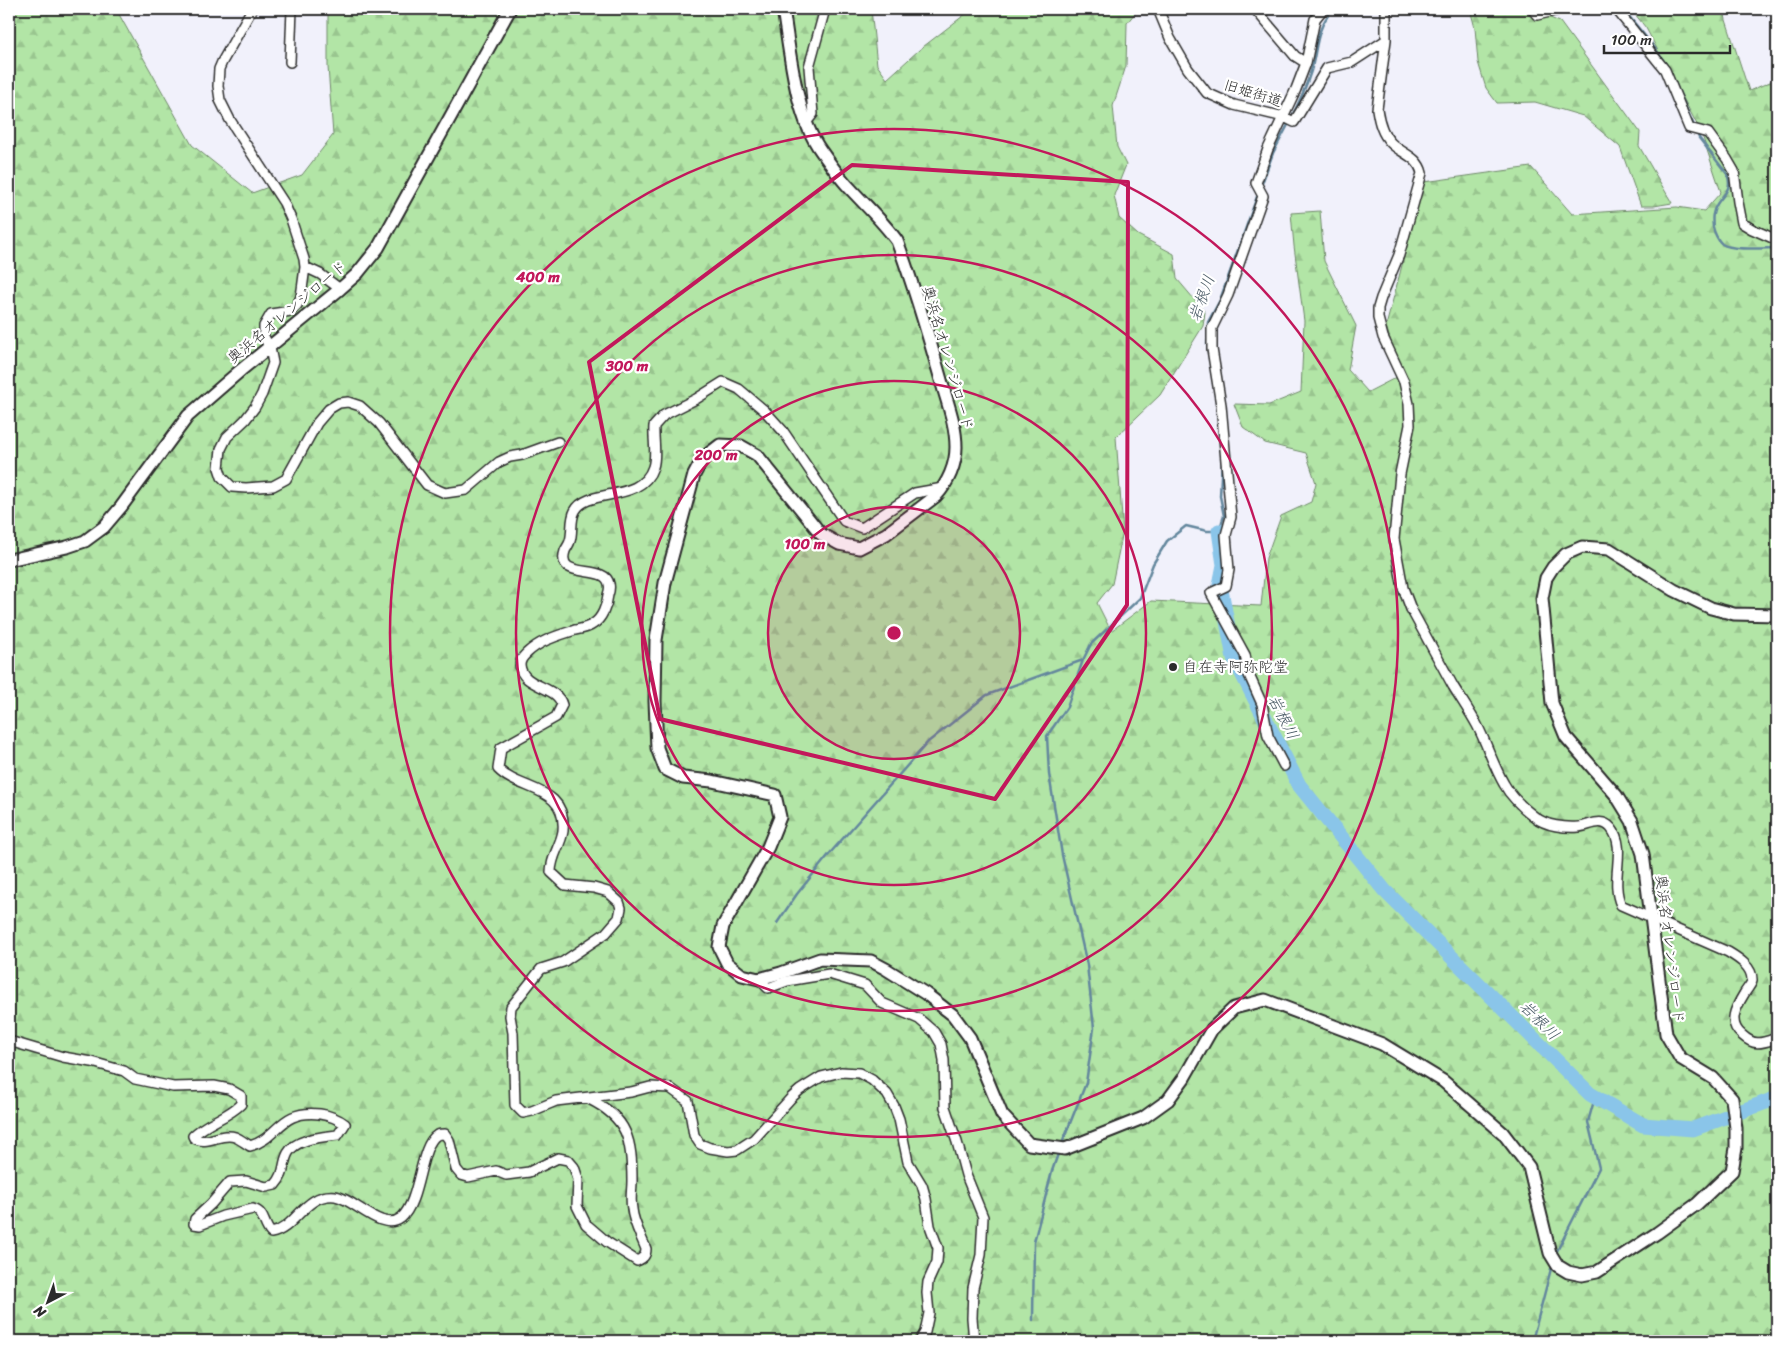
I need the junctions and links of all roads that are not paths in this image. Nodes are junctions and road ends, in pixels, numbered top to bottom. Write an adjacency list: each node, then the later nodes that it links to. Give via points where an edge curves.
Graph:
1 (252, 9): 19 (street, via 219,69 220,100 284,203)
2 (292, 9): 14 (street)
3 (783, 9): 17 (street, 奥浜名オレンジロード)
4 (825, 9): 17 (street, via 809,67 813,114)
5 (1158, 9): 16 (street, 旧姫街道, via 1188,69 1207,93 1234,105)
6 (1255, 9): 15 (street, via 1295,56)
7 (1323, 9): 15 (street, via 1315,18)
8 (1386, 9): 13 (street)
9 (1532, 9): 10 (street, via 1537,15)
10 (1563, 9)
11 (1616, 9): 18 (street, via 1665,70 1689,128 1708,133 1727,159 1734,171 1742,223)
12 (507, 10): 20 (street, 奥浜名オレンジロード, via 378,248)
13 (1386, 40): 16 (street, 旧姫街道, via 1352,62 1327,68 1294,122); 27 (street, via 1378,120 1391,143 1416,160 1422,173 1399,254 1378,308 1381,332 1404,382 1409,404 1410,425 1400,474 1394,539 1403,588 1415,616 1477,725 1504,785 1537,819 1557,826 1580,827 1596,822 1611,828 1619,849 1617,896 1621,905)
14 (290, 62)
15 (1306, 63): 16 (street)
16 (1284, 117): 26 (street, via 1256,183 1263,196 1246,246 1228,296 1212,328 1230,517 1226,535 1229,570 1226,586 1211,593 1245,654 1249,675 1262,704 1268,736)
17 (805, 124): 23 (street, 奥浜名オレンジロード, via 846,184 897,241 905,261 955,428 952,470)
18 (1777, 240)
19 (305, 267): 20 (street); 21 (street, via 297,305 291,311 271,314 264,326 264,337)
20 (340, 289): 21 (street, 奥浜名オレンジロード)
21 (270, 348): 22 (street, via 273,363 262,394 221,449 219,468 222,477 232,487 273,486 286,479 317,423 339,403 360,406 379,423 427,485 446,493 466,490 499,462); 24 (street, 奥浜名オレンジロード, via 188,416 104,527 85,541)
22 (558, 442)
23 (942, 488): 28 (street, 奥浜名オレンジロード, via 886,534 859,548 839,544 821,534 757,455 741,446 720,445 703,458 694,475 665,583 656,640 657,748 665,770 683,778 712,781 775,796 780,817 768,847 723,926 719,947 728,963 742,975); 31 (street, via 915,493 862,528 844,522 784,431 739,388 723,382 664,415 654,426 654,465 639,487 584,502 575,510 564,560 575,571 600,573 607,579 610,584 608,598 603,612 592,625 548,638 521,658 524,676 553,693 562,705 556,716 501,748 498,768 505,776 540,791 558,804 563,832 550,872 565,885 608,892 621,908 619,918 606,933 563,962 541,969 511,1007 516,1105 523,1113 556,1101)
24 (9, 560)
25 (1777, 615): 27 (street, 奥浜名オレンジロード, via 1734,614 1711,608 1674,590 1609,550 1582,547 1566,554 1546,578 1542,598 1552,703 1566,737 1616,795 1632,821 1643,854)
26 (1284, 766)
27 (1650, 918): 28 (street, 奥浜名オレンジロード, via 1666,1034 1680,1058 1713,1078 1732,1099 1736,1148 1732,1172 1697,1204 1612,1264 1582,1275 1558,1266 1550,1253 1529,1167 1503,1133 1443,1081 1382,1044 1265,1000 1234,1008 1212,1029 1168,1100 1143,1118 1066,1149 1029,1144 1002,1115 970,1038 953,1015 886,969 871,961 820,959); 29 (street, via 1728,952 1743,962 1752,982 1735,1011 1733,1021 1738,1032 1758,1044)
28 (759, 979): 33 (street, via 768,988 787,981 829,974 865,985 882,1002 919,1019 934,1032 941,1044 944,1060 945,1107 983,1217 981,1255 973,1288)
29 (1777, 1038)
30 (9, 1041): 31 (street, via 173,1087 214,1086 237,1092 242,1104 234,1112 198,1131 193,1136 199,1141 230,1136 250,1146 298,1114 324,1114 345,1124 338,1135 294,1146 288,1152 283,1174 276,1185 266,1187 246,1181 230,1182 195,1219 196,1225 253,1209 262,1214 268,1231 279,1232 305,1206 320,1198 334,1196 371,1216 389,1222 400,1220 409,1208 430,1144 437,1135 445,1134 456,1169 468,1177 496,1171 506,1175 529,1172 558,1158 568,1160 574,1166 578,1179 577,1206 586,1224 638,1261 646,1254 646,1249 631,1208 632,1166 628,1139 617,1118 605,1107)
31 (588, 1099): 32 (street, via 650,1087 670,1088 688,1100 694,1135 700,1144 728,1151 737,1150 754,1139 790,1098 821,1077 841,1072 859,1073 872,1080 894,1106 908,1162 922,1185 938,1248 937,1262 928,1282 929,1313)
32 (920, 1341)
33 (974, 1341)

